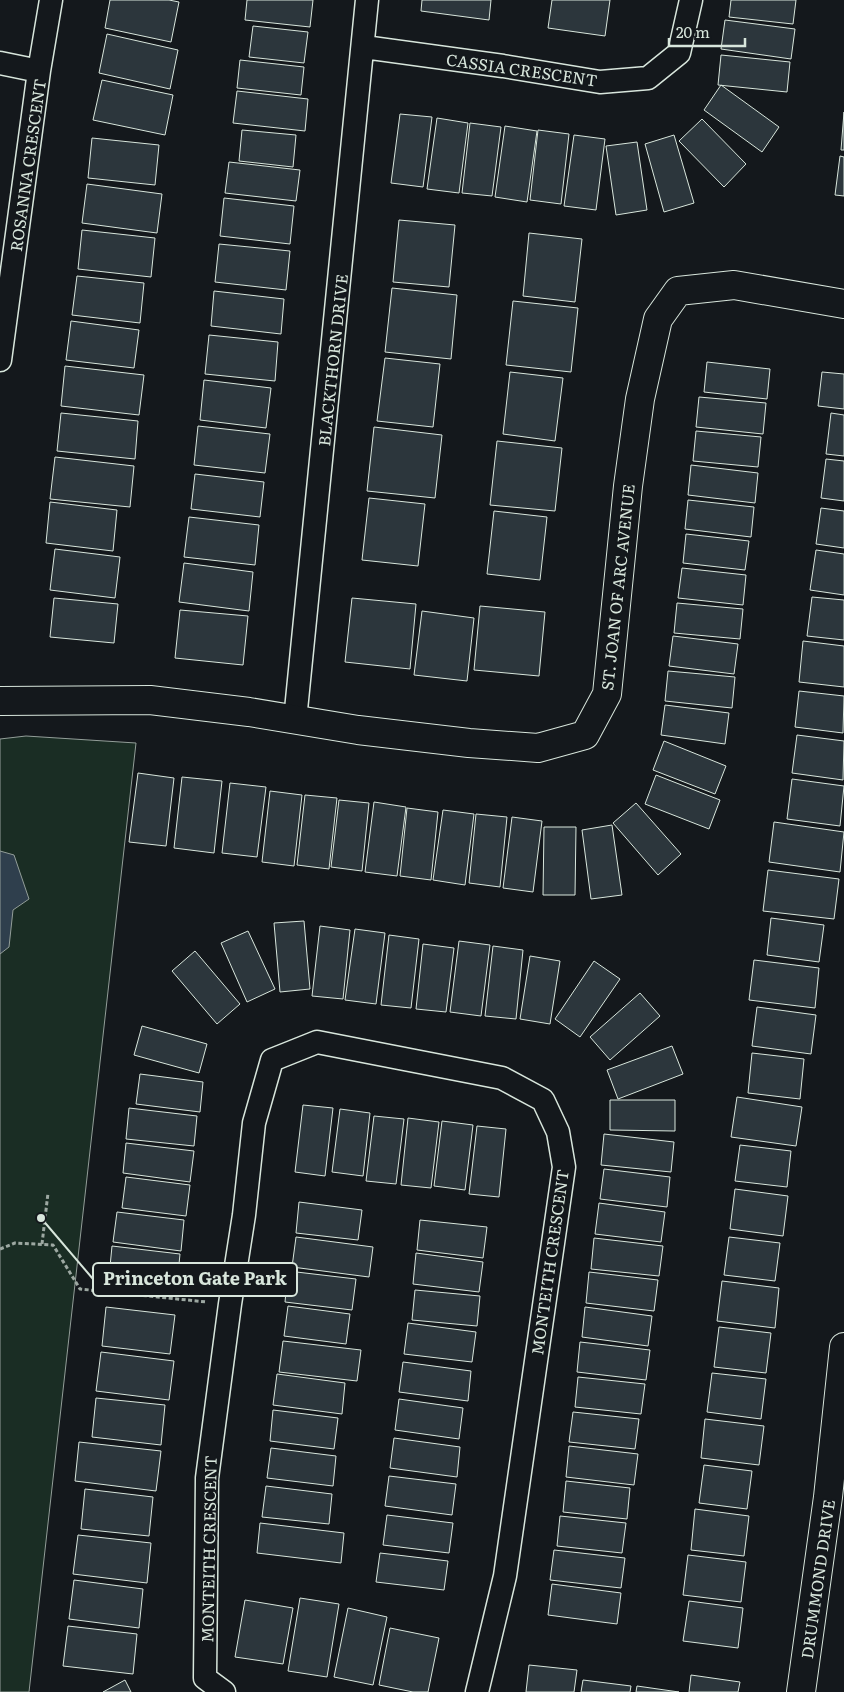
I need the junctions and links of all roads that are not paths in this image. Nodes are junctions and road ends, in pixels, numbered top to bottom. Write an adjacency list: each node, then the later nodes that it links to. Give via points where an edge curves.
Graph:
1 (51, 0): 6 (street, ROSANNA CRESCENT)
2 (367, 0): 4 (street, BLACKTHORN DRIVE)
3 (691, 0): 4 (street, CASSIA CRESCENT, via 679,53 648,78 600,82)
4 (364, 47): 10 (street, BLACKTHORN DRIVE)
5 (0, 64): 6 (street)
6 (39, 71): 8 (street, ROSANNA CRESCENT)
7 (844, 304): 10 (street, ST. JOAN OF ARC AVENUE, via 734,285 678,291 658,319 640,399 628,486 607,694 585,734 538,748 469,744)
8 (0, 360)
9 (0, 701): 10 (street, ST. JOAN OF ARC AVENUE, via 150,700)
10 (296, 720)
11 (844, 1347): 12 (street, DRUMMOND DRIVE)
12 (836, 1498): 15 (street, DRUMMOND DRIVE)
13 (224, 1692): 14 (street, MONTEITH CRESCENT, via 205,1678 207,1478 254,1123 272,1060 317,1042 502,1078 543,1100 558,1132 564,1167 505,1576)
14 (477, 1692)
15 (801, 1692)

